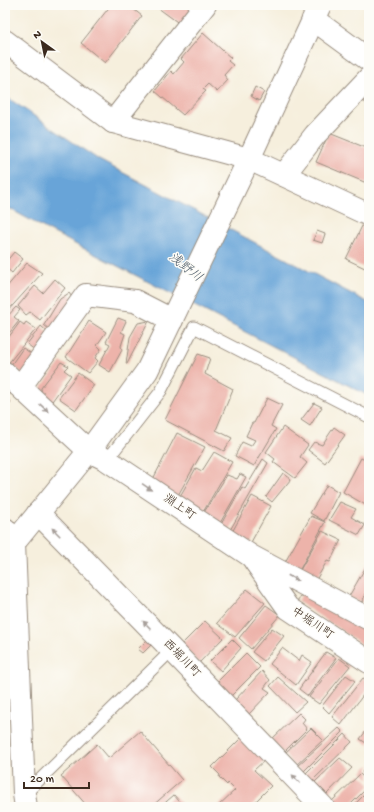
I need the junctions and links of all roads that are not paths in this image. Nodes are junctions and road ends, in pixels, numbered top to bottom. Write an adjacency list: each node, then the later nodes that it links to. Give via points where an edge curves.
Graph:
1 (205, 5): 6 (street)
2 (317, 12): 4 (street); 7 (street)
3 (5, 41): 6 (street)
4 (369, 60)
5 (369, 78): 8 (street, via 315,135)
6 (113, 122): 7 (street)
7 (249, 159): 8 (street); 10 (street)
8 (284, 175): 9 (street)
9 (369, 215)
10 (172, 320): 12 (street, via 135,301 86,295); 14 (street, via 147,371)
11 (5, 372): 12 (street, 淵上町)
12 (22, 386): 14 (street, 淵上町, one-way to 14)
13 (369, 417): 14 (lane, via 194,327 161,390)
14 (98, 455): 15 (street); 17 (street, 淵上町, one-way to 17)
15 (38, 513): 16 (street); 19 (street, 西堀川町, one-way to 15)
16 (9, 536): 21 (street)
17 (251, 556): 18 (street, 淵上町, one-way to 18); 20 (street, 中堀川町, via 288,608)
18 (369, 619)
19 (172, 650): 21 (lane); 22 (street, 西堀川町, one-way to 19)
20 (369, 662)
21 (25, 801)
22 (323, 807)

